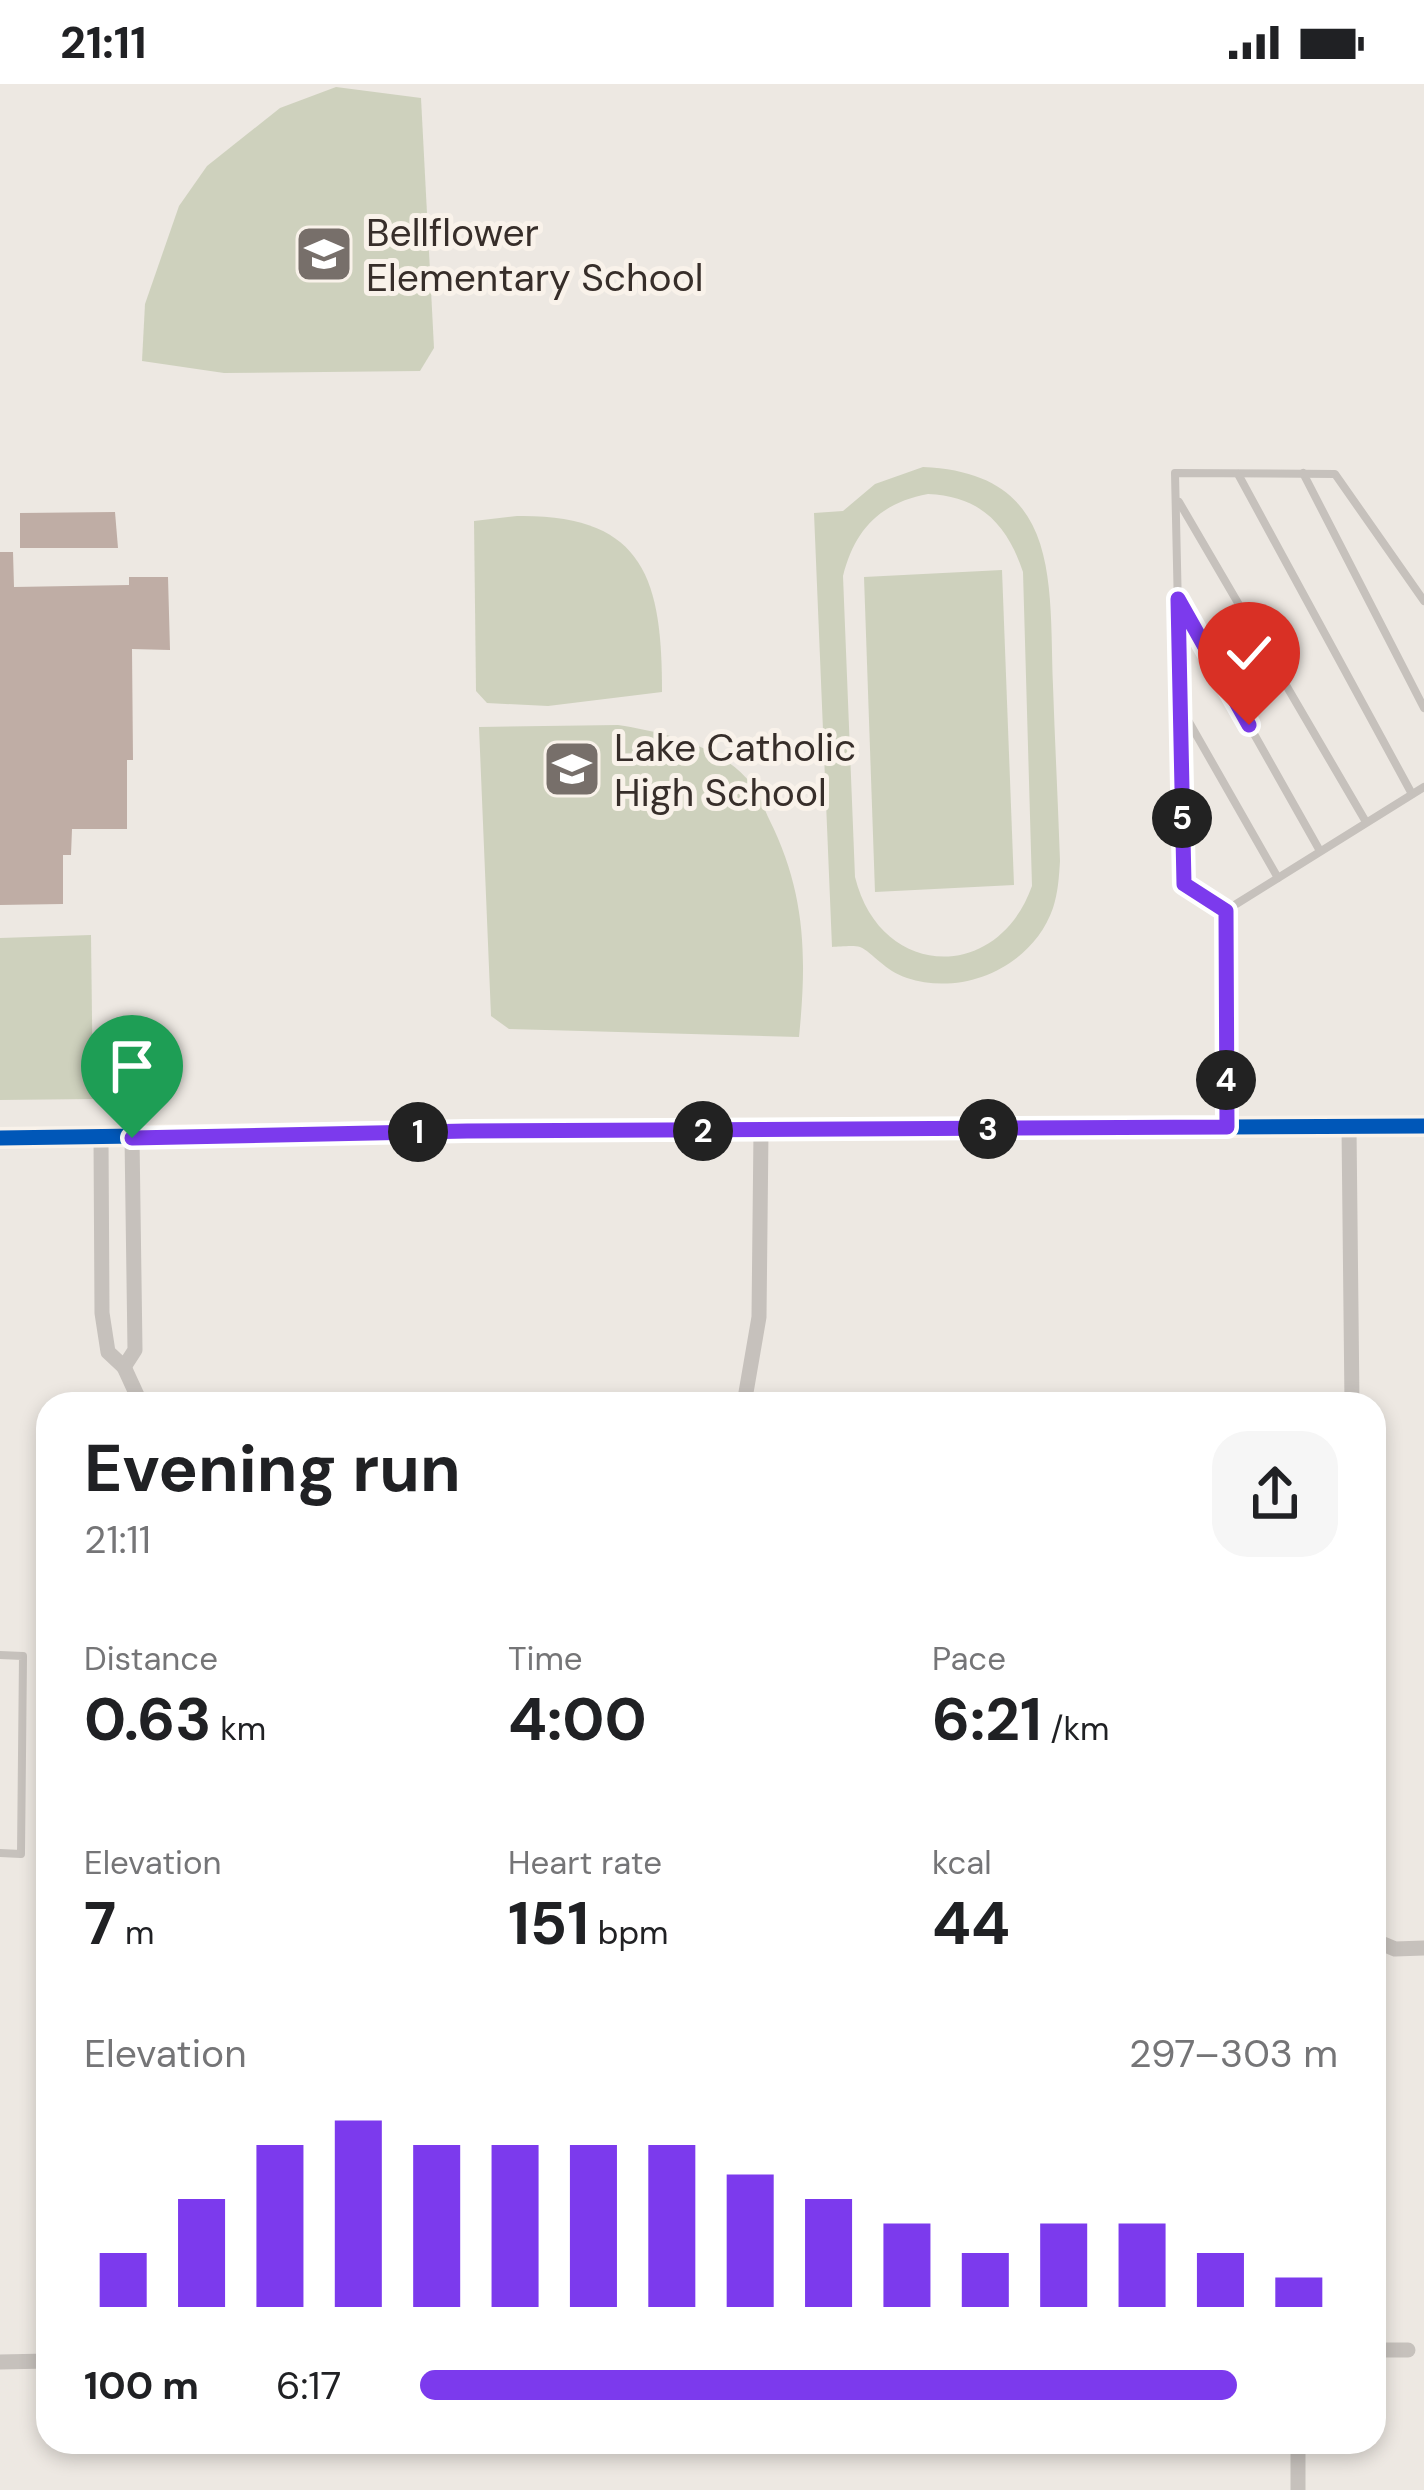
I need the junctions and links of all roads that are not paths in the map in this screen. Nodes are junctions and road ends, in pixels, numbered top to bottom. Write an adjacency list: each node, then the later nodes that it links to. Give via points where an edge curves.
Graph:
1 (1238, 473): 2 (lane); 3 (lane, via 1175,473); 9 (lane)
2 (1303, 473): 5 (lane, via 1335,474); 7 (lane)
3 (1176, 497): 4 (lane); 10 (lane)
4 (1178, 599): 6 (lane); 11 (lane)
5 (1424, 601)
6 (1180, 706): 12 (lane); 13 (lane, via 1184,884)
7 (1424, 708)
8 (1424, 787): 9 (lane)
9 (1412, 794): 10 (lane)
10 (1366, 822): 11 (lane)
11 (1320, 851): 12 (lane)
12 (1278, 878): 13 (lane)
13 (1226, 911): 15 (lane)
14 (1424, 1126): 16 (street)
15 (1227, 1127): 16 (street); 17 (street)
16 (1348, 1128): 24 (street)
17 (761, 1131): 20 (street); 23 (street, via 759,1317)
18 (0, 1138): 19 (street)
19 (101, 1138): 20 (street); 21 (street, via 102,1313 108,1352)
20 (132, 1138): 21 (street, via 135,1350)
21 (124, 1366): 22 (street)
22 (136, 1392)
23 (746, 1392)
24 (1352, 1392)
25 (0, 1655): 26 (lane, via 22,1655 22,1678 21,1854)
26 (0, 1853)
27 (1386, 1946): 28 (street)
28 (1424, 1948)
29 (1386, 2350): 30 (street)
30 (1408, 2350)
31 (36, 2361): 32 (street)
32 (0, 2362)
33 (1298, 2454): 34 (street)
34 (1298, 2490)

